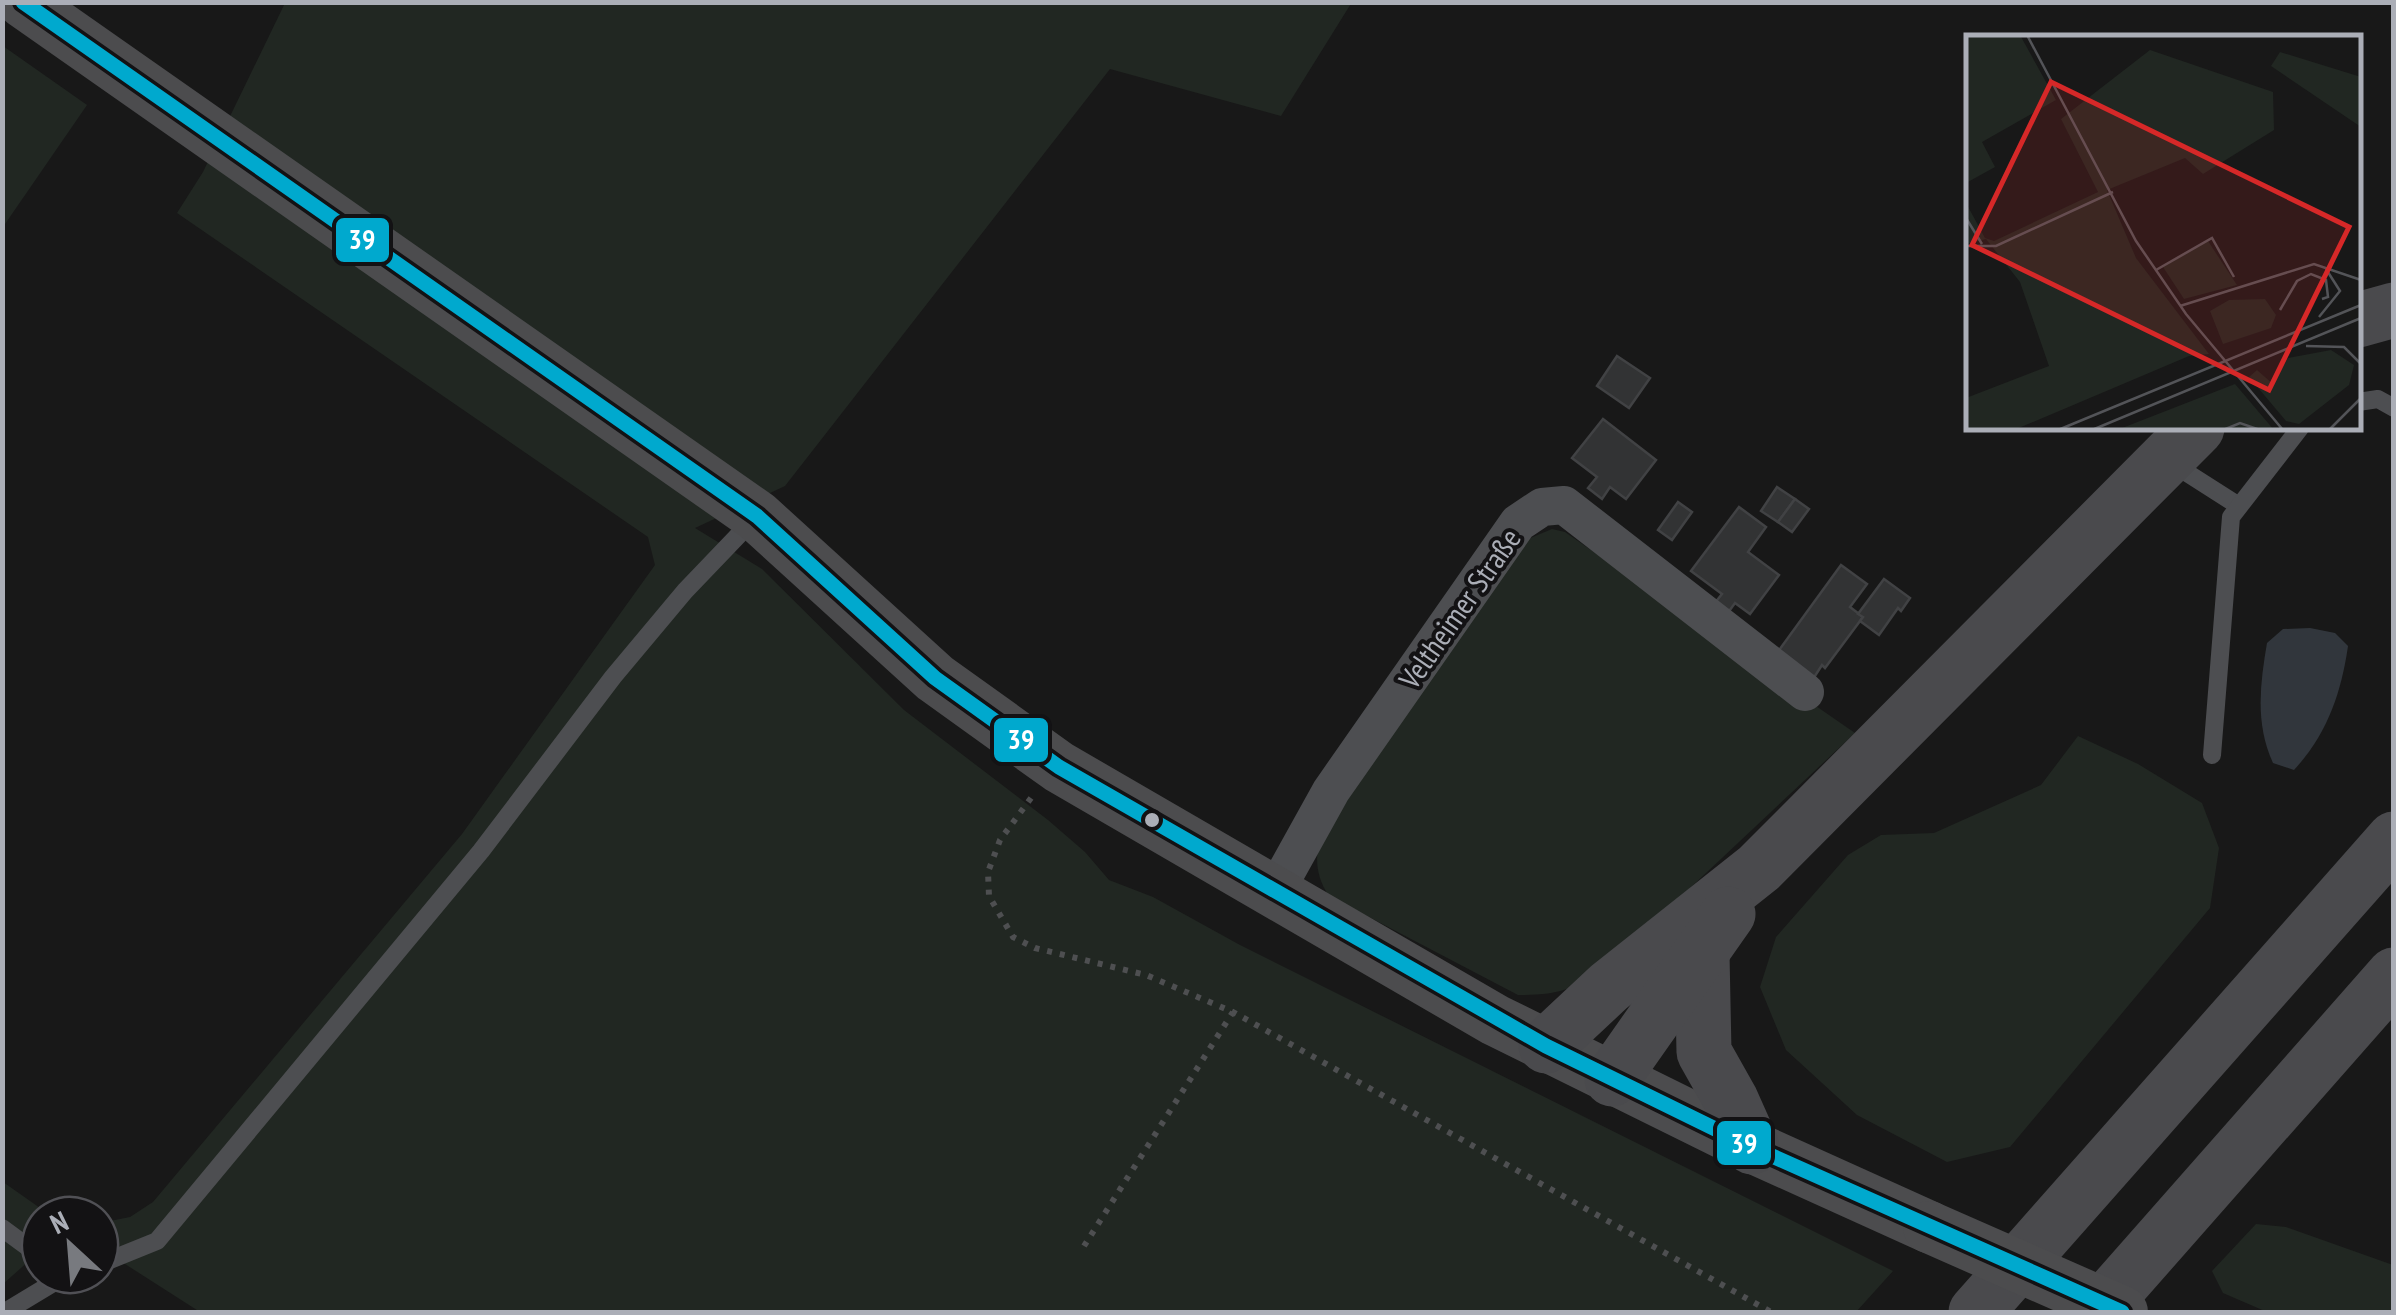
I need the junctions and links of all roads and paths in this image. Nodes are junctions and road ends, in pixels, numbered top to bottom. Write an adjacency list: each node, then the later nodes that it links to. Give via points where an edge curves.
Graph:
1 (22, 2): 11 (main road)
2 (2394, 310): 3 (highway)
3 (2361, 319)
4 (2361, 346): 5 (highway)
5 (2394, 346)
6 (2361, 402): 7 (lane, via 2378,399)
7 (2394, 408)
8 (2298, 430): 10 (lane)
9 (2181, 443): 10 (lane); 17 (highway)
10 (2239, 506): 13 (lane, via 2231,517)
11 (757, 516): 14 (main road, via 935,678); 27 (lane, via 613,677 481,851 158,1241)
12 (1805, 692): 18 (street, Veltheimer Straße, via 1564,505 1542,506 1518,523 1331,791)
13 (2212, 755)
14 (1052, 762): 18 (main road); 22 (path, via 1000,840 988,872 989,896 1007,928 1035,948 1146,975)
15 (2394, 816): 19 (highway)
16 (2394, 839): 19 (highway)
17 (1759, 868): 20 (highway); 23 (highway, via 1608,987)
18 (1275, 892): 23 (main road)
19 (2333, 908): 31 (highway)
20 (1702, 954): 24 (highway); 25 (highway, via 1704,1052)
21 (2389, 981): 32 (highway)
22 (1233, 1012): 26 (path); 30 (path)
23 (1546, 1046): 24 (main road)
24 (1612, 1079): 25 (main road)
25 (1752, 1147): 33 (main road, bridge)
26 (1084, 1246)
27 (120, 1256)
28 (36, 1295): 29 (lane)
29 (5, 1312)
30 (1772, 1312)
31 (1976, 1312)
32 (2097, 1312)
33 (2122, 1312)

